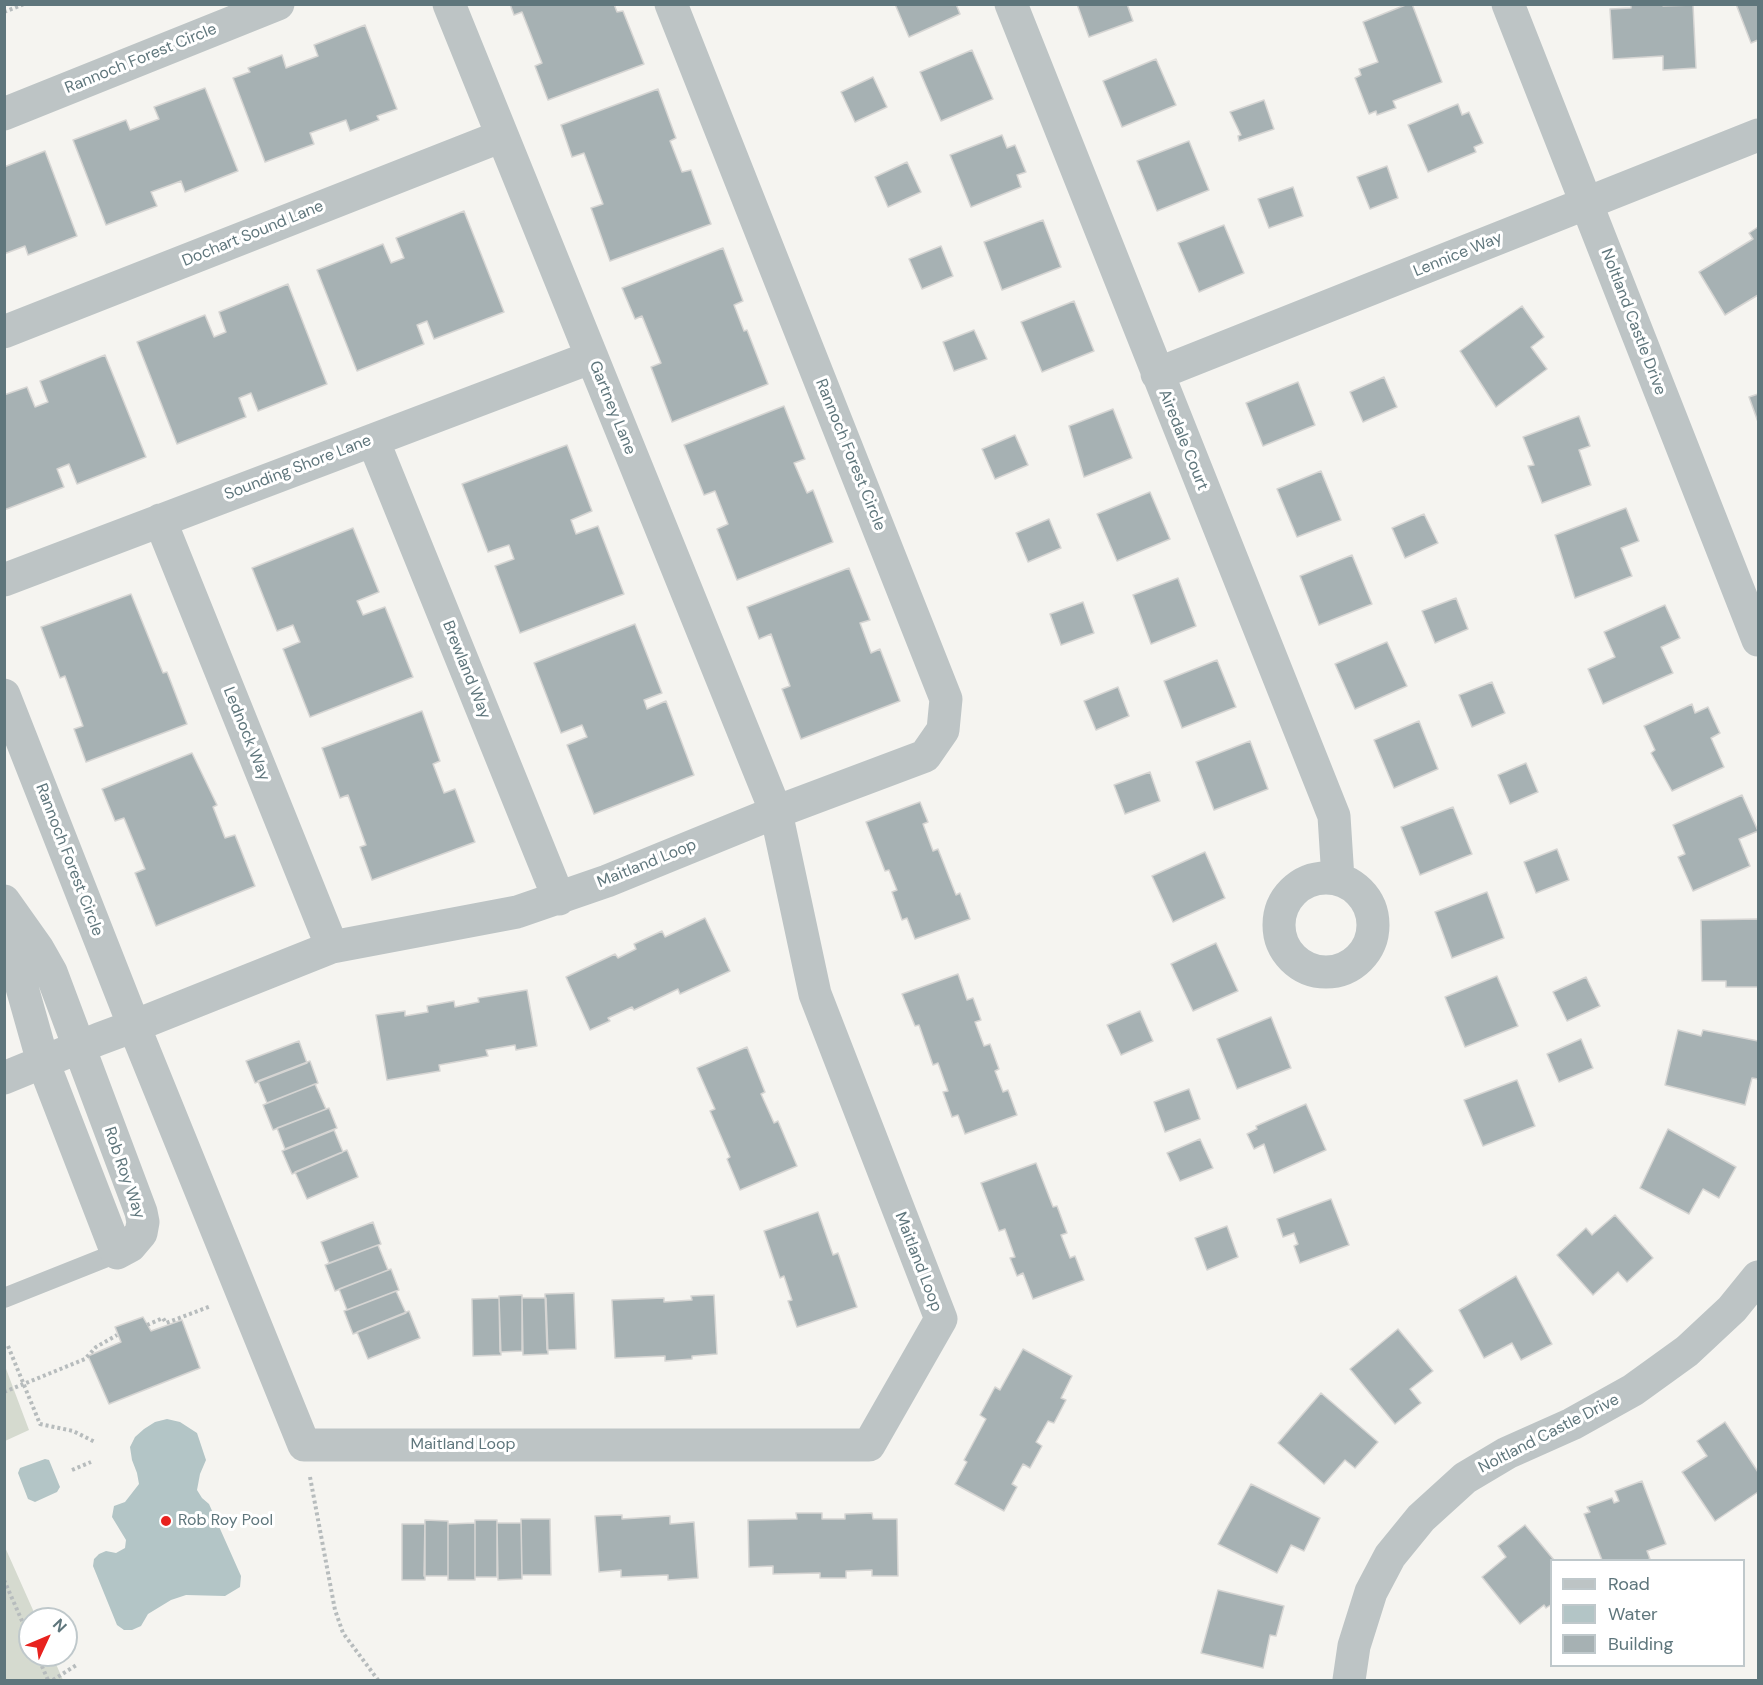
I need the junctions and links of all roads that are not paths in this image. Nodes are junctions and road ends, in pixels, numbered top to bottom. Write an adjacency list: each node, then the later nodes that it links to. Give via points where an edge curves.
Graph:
1 (278, 4): 6 (street, Rannoch Forest Circle)
2 (449, 4): 8 (street, Gartney Lane)
3 (671, 4): 18 (street, Rannoch Forest Circle, via 946,699 943,730 925,756)
4 (1011, 4): 12 (street, Airedale Court)
5 (1508, 4): 9 (street, Noltland Castle Drive)
6 (4, 114)
7 (1758, 135): 9 (street, Lennice Way)
8 (502, 136): 10 (street, Dochart Sound Lane); 11 (street, Gartney Lane)
9 (1587, 204): 12 (street, Lennice Way); 16 (street, Noltland Castle Drive)
10 (4, 332)
11 (592, 357): 13 (street, Sounding Shore Lane); 18 (street, Gartney Lane)
12 (1157, 374): 19 (street, Airedale Court, via 1334,816)
13 (373, 440): 14 (street, Sounding Shore Lane); 20 (street, Brewland Way)
14 (160, 520): 15 (street, Sounding Shore Lane); 23 (street, Lednock Way)
15 (4, 580)
16 (1758, 640)
17 (4, 695): 24 (street, Rannoch Forest Circle)
18 (776, 812): 20 (street, Maitland Loop); 24 (street, Maitland Loop, via 815,994 940,1319 869,1445 304,1445)
19 (1338, 879)
20 (558, 899): 23 (street, Maitland Loop, via 517,912)
21 (4, 901): 25 (street, Rob Roy Way, via 51,972)
22 (4, 924): 26 (street, Rob Roy Way)
23 (332, 948): 24 (street, Maitland Loop)
24 (134, 1026): 25 (street, Maitland Loop)
25 (78, 1048): 26 (street, Maitland Loop); 28 (street, Rob Roy Way, via 143,1222 141,1233)
26 (43, 1062): 27 (street, Maitland Loop); 28 (street, Rob Roy Way)
27 (4, 1078)
28 (117, 1253): 30 (lane)
29 (1758, 1277): 31 (street, Noltland Castle Drive, via 1732,1309 1687,1351 1633,1390 1465,1478 1420,1518 1390,1556 1371,1592 1354,1646)
30 (4, 1298)
31 (1349, 1680)

